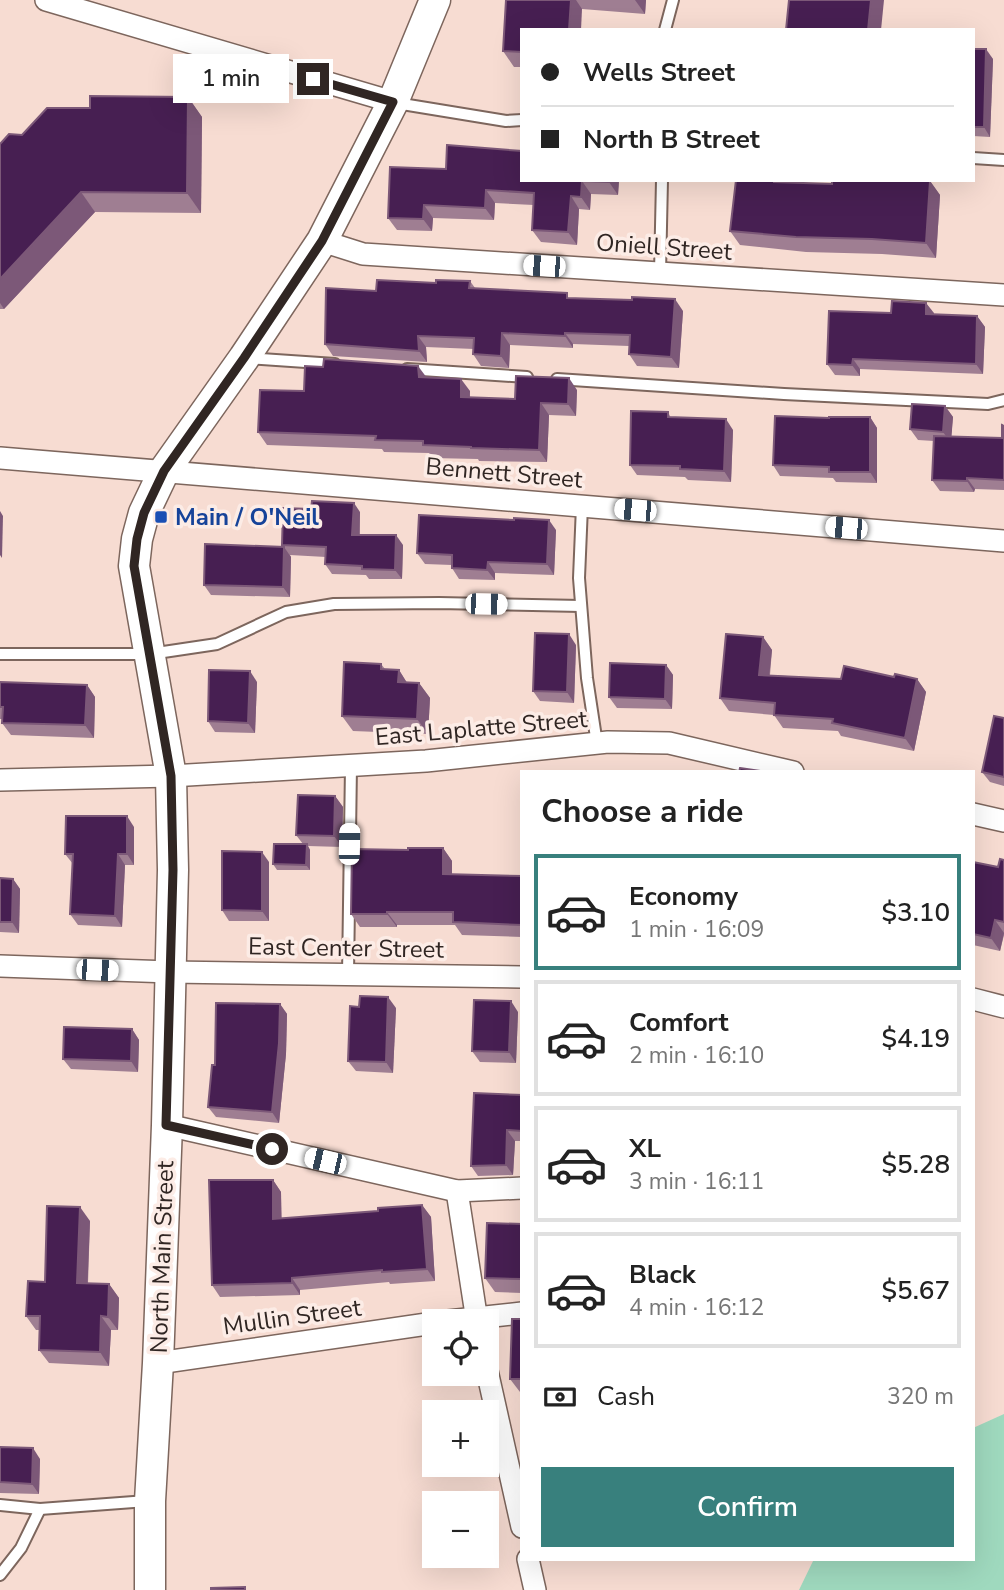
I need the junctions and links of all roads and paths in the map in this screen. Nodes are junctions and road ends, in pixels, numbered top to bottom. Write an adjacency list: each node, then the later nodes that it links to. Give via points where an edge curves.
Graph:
1 (46, 0): 5 (street)
2 (435, 0): 5 (main road, North Main Street)
3 (673, 0): 4 (lane)
4 (666, 28)
5 (393, 102): 6 (lane); 10 (main road, North Main Street)
6 (520, 120)
7 (975, 158): 8 (lane)
8 (1004, 160)
9 (662, 182): 11 (lane)
10 (322, 241): 11 (street, Oniell Street, via 363,254); 13 (main road, North Main Street)
11 (660, 273): 12 (street, Oniell Street)
12 (1004, 295)
13 (244, 358): 14 (lane); 20 (main road, North Main Street)
14 (341, 365)
15 (396, 368): 16 (lane)
16 (535, 377)
17 (549, 378): 18 (lane, via 988,404)
18 (1004, 400)
19 (0, 458): 20 (street, Bennett Street)
20 (164, 471): 21 (street, Bennett Street); 25 (main road, North Main Street, via 144,513 134,566)
21 (582, 506): 22 (street, Bennett Street); 23 (lane)
22 (1004, 541)
23 (582, 606): 25 (lane, via 334,604 286,612 217,644); 26 (lane)
24 (0, 654): 25 (lane)
25 (150, 654): 29 (main road, North Main Street)
26 (597, 744): 27 (street, East Laplatte Street); 28 (street, East Laplatte Street, via 669,743)
27 (351, 766): 29 (street, East Laplatte Street); 35 (lane)
28 (784, 770)
29 (171, 776): 30 (street, East Laplatte Street); 34 (main road, North Main Street)
30 (0, 780)
31 (975, 814): 32 (street)
32 (1004, 821)
33 (0, 966): 34 (street, East Center Street)
34 (170, 972): 35 (street, East Center Street); 39 (main road, North Main Street)
35 (348, 974): 36 (street, East Center Street)
36 (520, 977)
37 (975, 1000): 38 (street)
38 (1004, 1007)
39 (166, 1125): 41 (street); 46 (main road, North Main Street)
40 (520, 1188): 41 (street)
41 (457, 1191): 42 (street)
42 (475, 1309)
43 (520, 1313): 44 (street)
44 (499, 1316)
45 (422, 1325): 46 (street, Mullin Street)
46 (158, 1363): 48 (main road, North Main Street)
47 (490, 1386): 51 (street)
48 (150, 1501): 50 (lane); 54 (main road, North Main Street)
49 (0, 1505): 50 (lane)
50 (40, 1509): 53 (lane)
51 (520, 1518)
52 (529, 1561): 55 (street)
53 (0, 1575)
54 (150, 1590)
55 (536, 1590)

